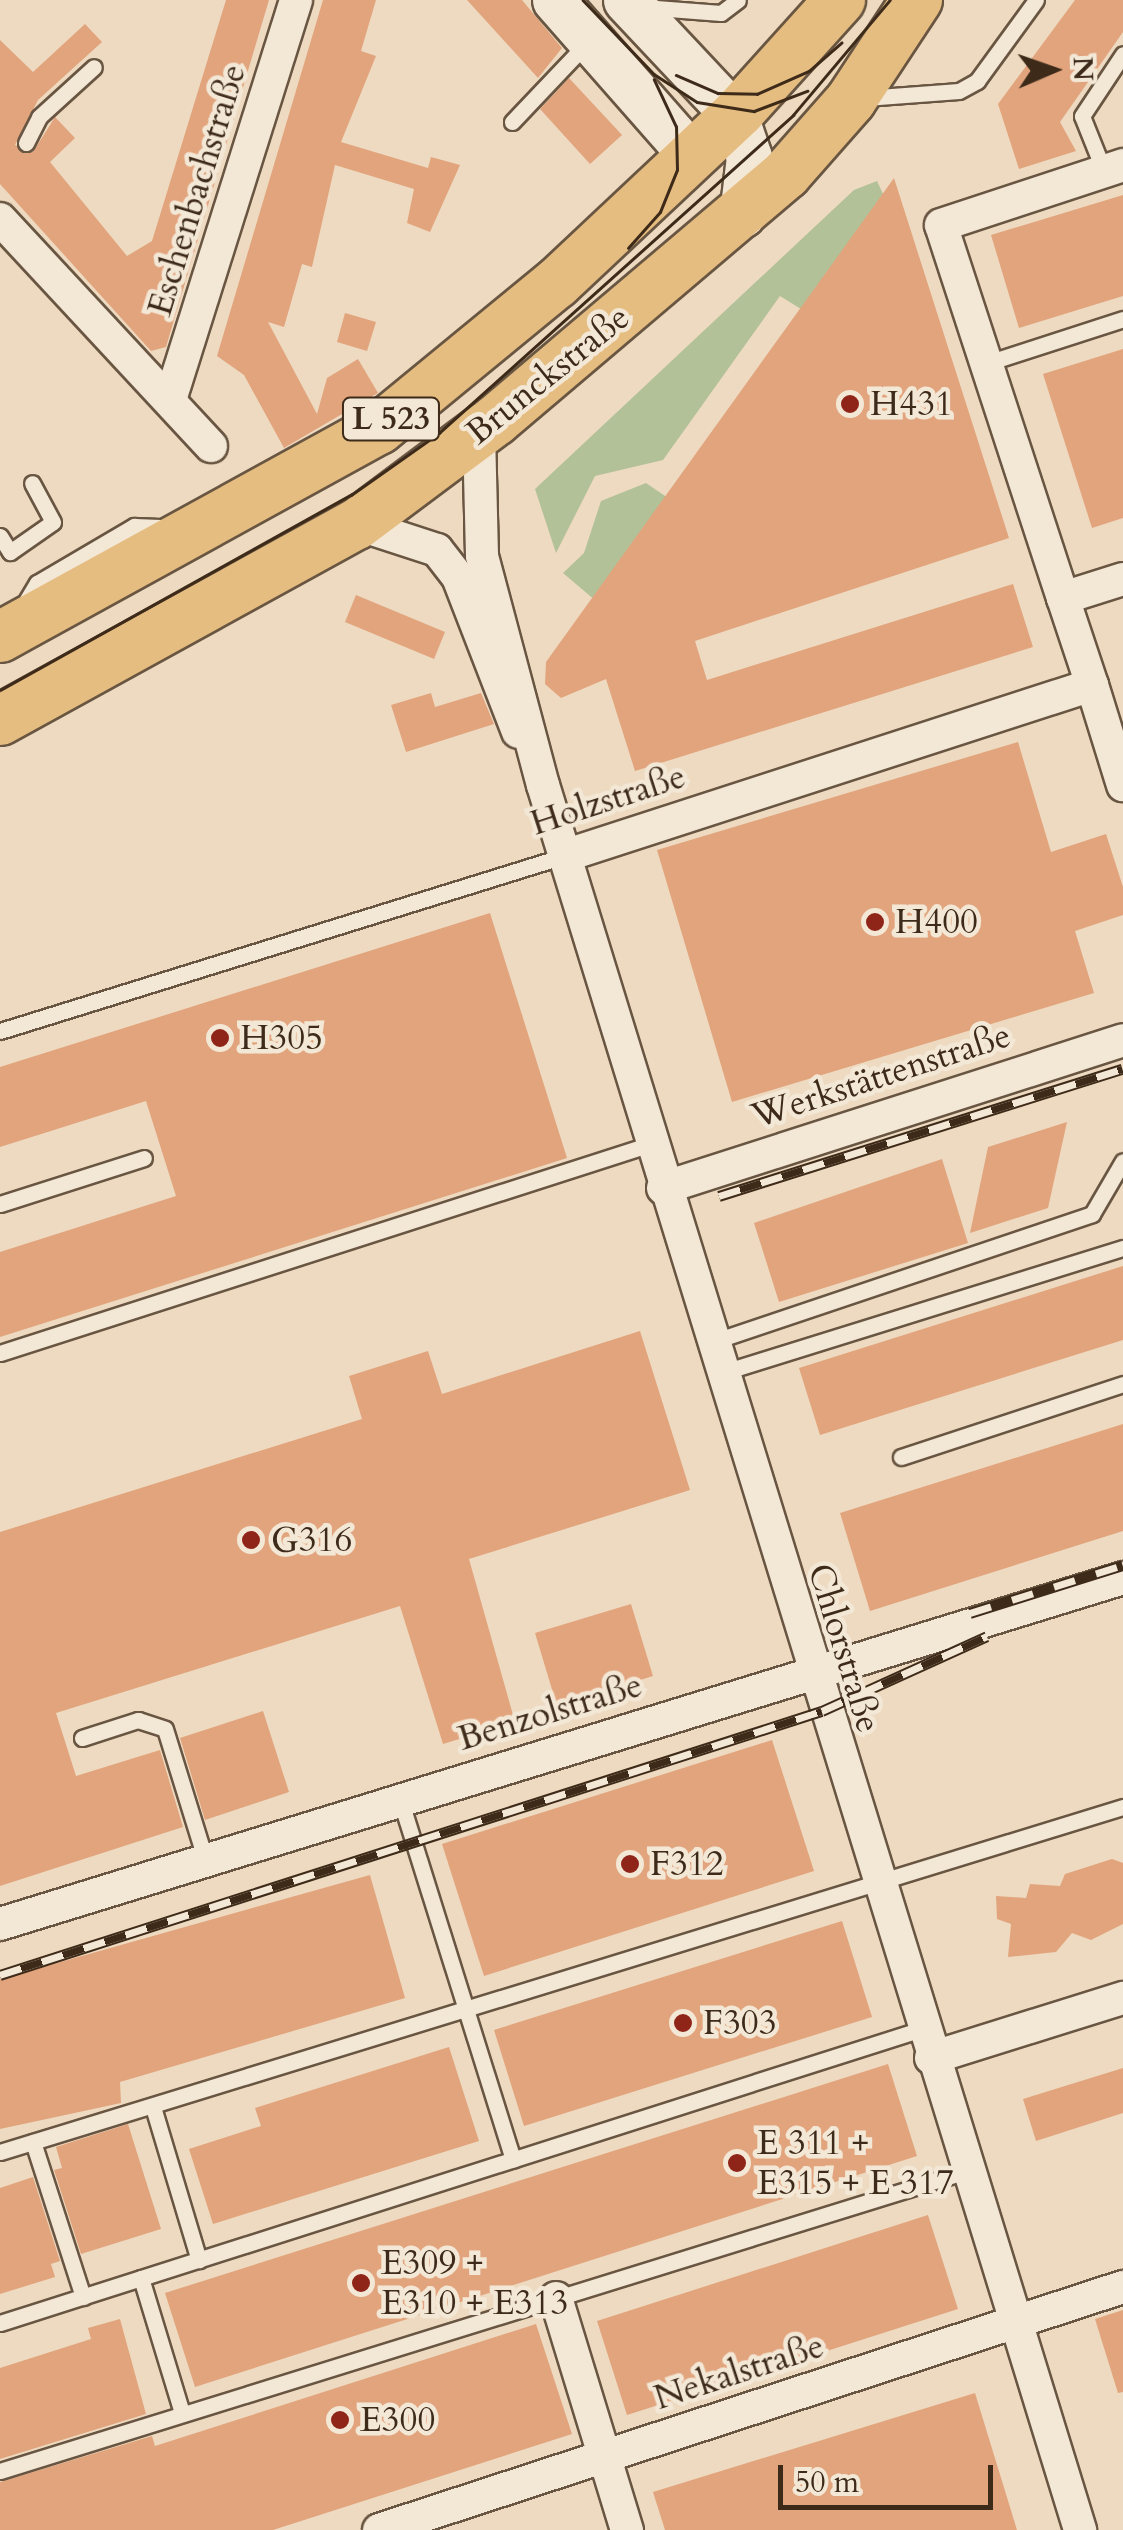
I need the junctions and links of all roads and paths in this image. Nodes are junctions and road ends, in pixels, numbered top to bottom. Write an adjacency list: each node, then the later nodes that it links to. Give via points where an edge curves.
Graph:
1 (296, 0): 21 (street, Eschenbachstraße)
2 (555, 0): 8 (main road)
3 (738, 0): 7 (lane, via 722,13)
4 (840, 0): 12 (main road, Brunckstraße / L 523)
5 (917, 0): 11 (main road, Brunckstraße / L 523)
6 (1036, 0): 11 (lane, via 977,80 959,90)
7 (629, 4): 12 (main road)
8 (591, 40): 13 (lane); 15 (main road)
9 (1123, 54): 16 (lane, via 1082,116)
10 (94, 67): 14 (lane, via 39,117)
11 (851, 100): 17 (main road, Brunckstraße / L 523)
12 (734, 116): 15 (main road, Brunckstraße / L 523); 17 (main road, via 749,156)
13 (512, 122)
14 (26, 143)
15 (692, 156): 29 (main road, Brunckstraße / L 523, via 379,429)
16 (1113, 168): 20 (street, via 941,225)
17 (742, 215): 23 (main road, Brunckstraße / L 523)
18 (0, 220): 21 (street)
19 (1123, 319): 20 (lane)
20 (987, 362): 28 (street)
21 (170, 400): 22 (street)
22 (211, 446)
23 (472, 452): 25 (main road, Brunckstraße / L 523); 31 (street, via 482,556)
24 (32, 483): 26 (lane, via 54,522 10,552)
25 (380, 516): 31 (street, via 437,550 458,577); 32 (main road, Brunckstraße / L 523)
26 (0, 536)
27 (1123, 579): 28 (street)
28 (1063, 598): 30 (street)
29 (3, 636)
30 (1092, 685): 33 (street); 34 (street, Holzstraße)
31 (512, 693): 34 (street, Chlorstraße)
32 (0, 720)
33 (1123, 784)
34 (564, 856): 35 (lane, Holzstraße); 37 (street, Chlorstraße)
35 (0, 1031)
36 (1123, 1040): 40 (street, Werkstättenstraße)
37 (651, 1144): 40 (street, Chlorstraße); 43 (lane)
38 (144, 1158): 41 (lane)
39 (1123, 1161): 44 (lane, via 1092,1214)
40 (663, 1188): 44 (street, Chlorstraße)
41 (0, 1204)
42 (1123, 1248): 44 (lane)
43 (0, 1353)
44 (713, 1358): 48 (street, Chlorstraße)
45 (1123, 1384): 46 (lane)
46 (900, 1457)
47 (1123, 1578): 48 (street, Benzolstraße)
48 (810, 1676): 50 (street, Benzolstraße); 53 (street, Chlorstraße)
49 (82, 1738): 52 (lane, via 138,1720 165,1729)
50 (400, 1799): 52 (street, Benzolstraße); 56 (lane)
51 (1123, 1807): 53 (lane)
52 (205, 1858): 54 (street, Benzolstraße)
53 (876, 1884): 56 (lane); 57 (street, Chlorstraße)
54 (0, 1924)
55 (1123, 1998): 57 (street)
56 (466, 2010): 58 (lane); 61 (lane)
57 (926, 2044): 61 (lane); 62 (street, Chlorstraße)
58 (153, 2107): 59 (lane); 63 (lane)
59 (33, 2142): 60 (lane); 66 (lane)
60 (0, 2152)
61 (513, 2160): 63 (lane)
62 (966, 2171): 67 (lane); 69 (street, Chlorstraße)
63 (200, 2260): 64 (lane)
64 (142, 2278): 66 (lane); 70 (lane)
65 (1123, 2287): 69 (street, Nekalstraße)
66 (82, 2297): 68 (lane)
67 (556, 2298): 70 (lane); 71 (street)
68 (0, 2323)
69 (1015, 2325): 71 (street, Nekalstraße); 75 (street, Chlorstraße)
70 (182, 2413): 72 (lane)
71 (605, 2457): 73 (street, Nekalstraße); 74 (street)
72 (0, 2471)
73 (400, 2527)
74 (628, 2530)
75 (1080, 2530)

